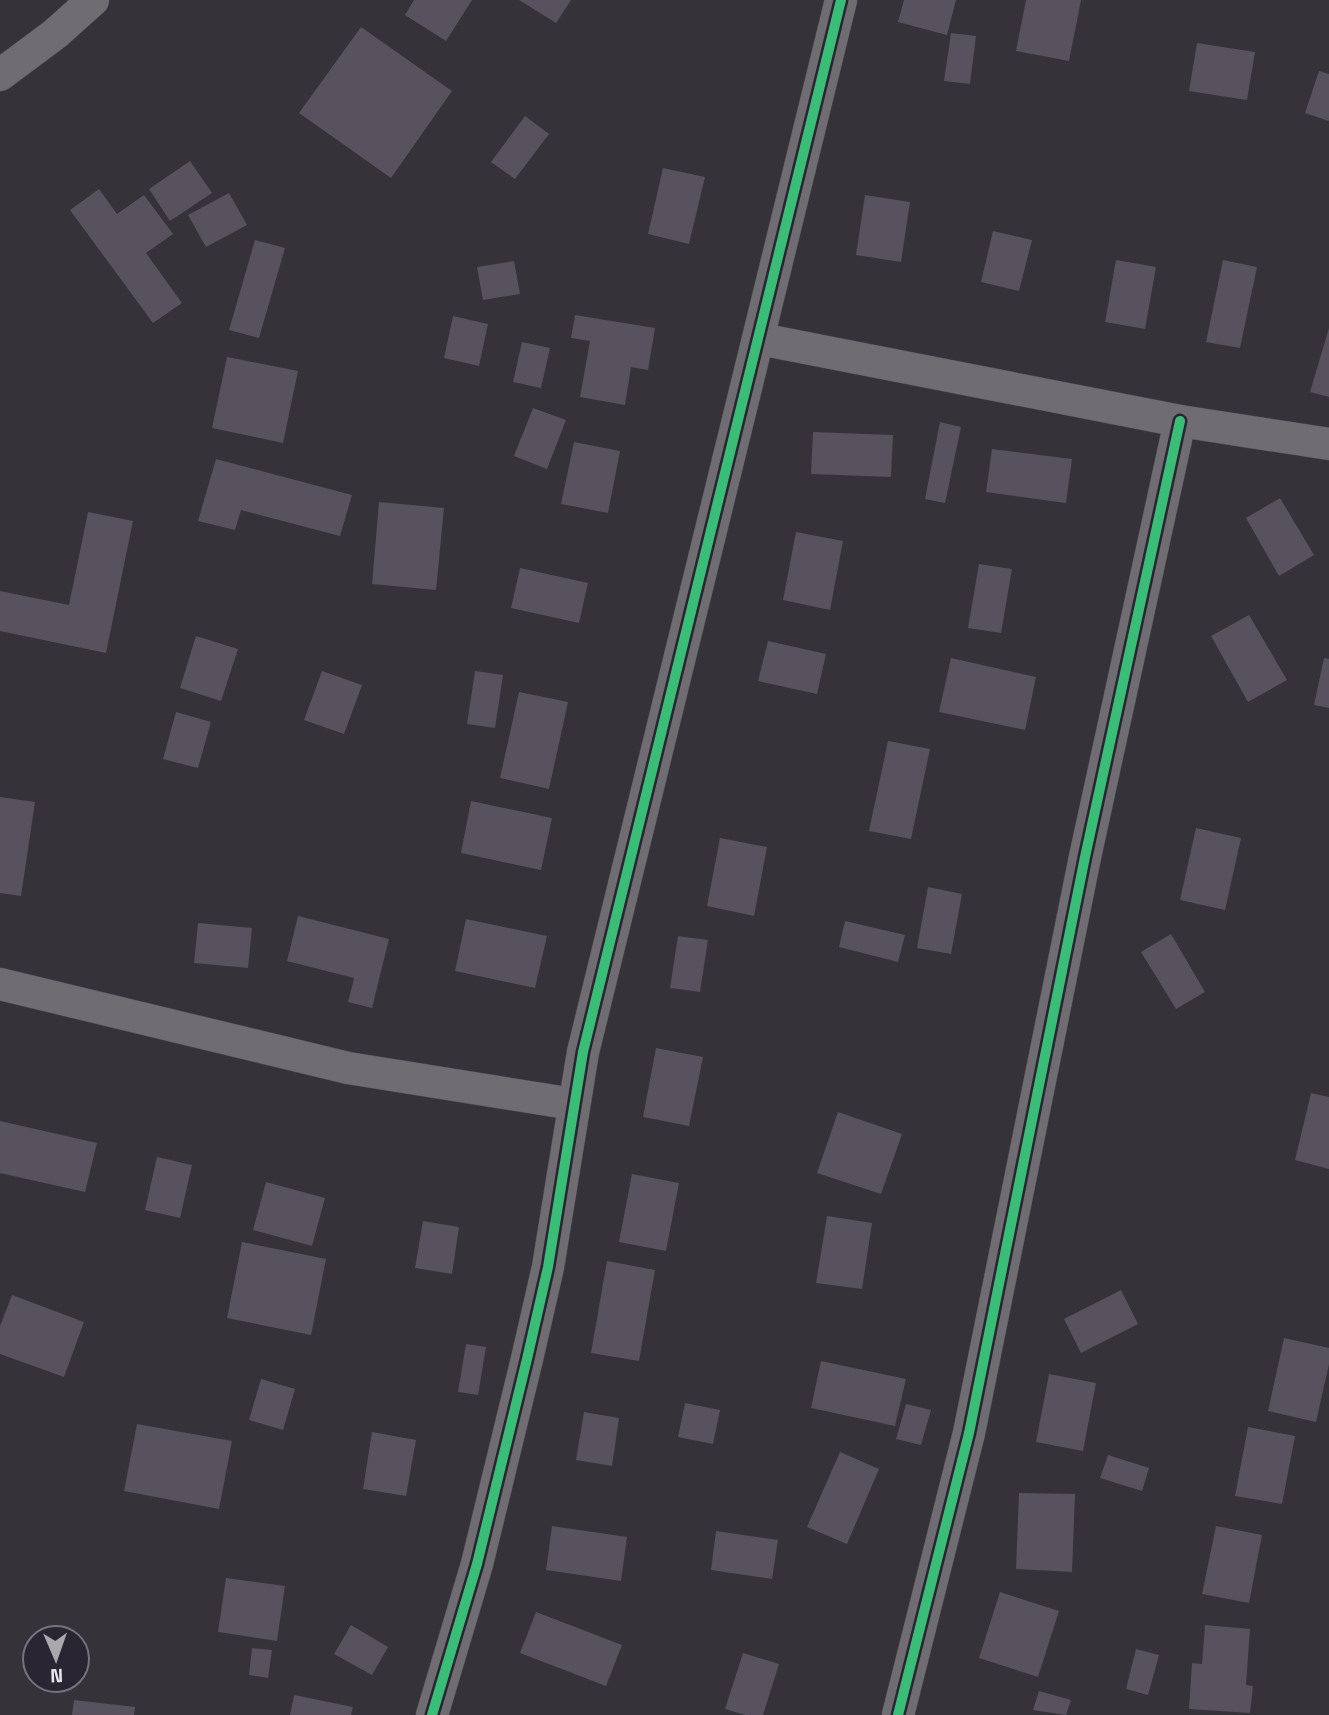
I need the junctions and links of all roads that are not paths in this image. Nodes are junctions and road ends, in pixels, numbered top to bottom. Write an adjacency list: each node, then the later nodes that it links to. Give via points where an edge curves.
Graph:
1 (93, 0): 3 (street)
2 (841, 0): 4 (street)
3 (0, 75)
4 (760, 338): 5 (street); 8 (street)
5 (1180, 421): 6 (street); 10 (street, via 1085,856 968,1433)
6 (1329, 444)
7 (0, 984): 8 (street, via 348,1069)
8 (573, 1104): 9 (street, via 548,1267 527,1359 477,1564)
9 (432, 1715)
10 (898, 1715)

